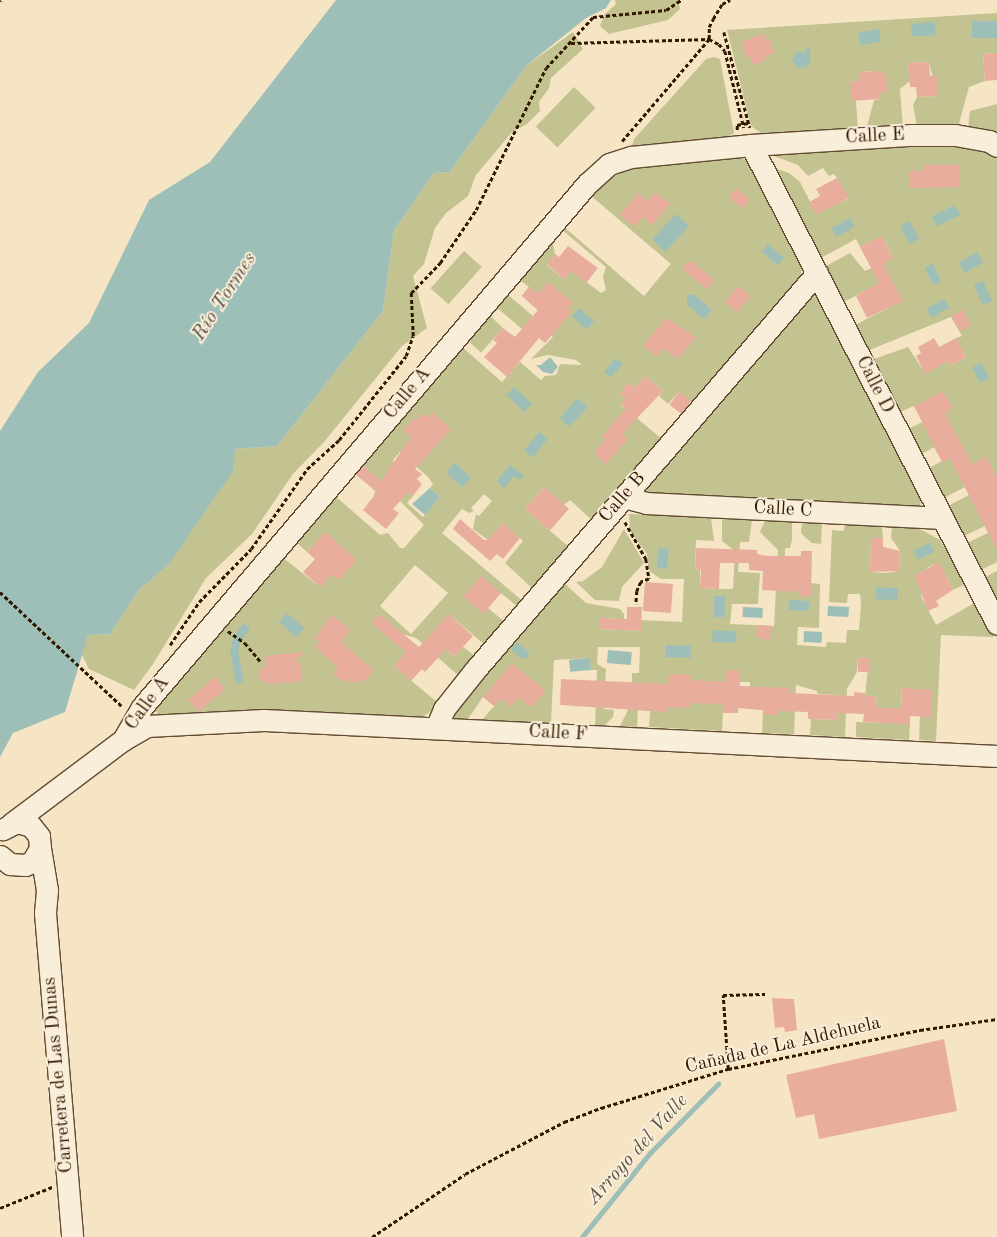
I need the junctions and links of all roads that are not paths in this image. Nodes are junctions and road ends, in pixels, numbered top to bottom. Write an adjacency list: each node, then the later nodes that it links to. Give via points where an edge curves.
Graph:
1 (754, 139): 2 (street, Calle E, via 955,134 989,141); 3 (street, Calle D); 8 (street, Calle A, via 631,157 609,164 587,184 142,707)
2 (997, 146)
3 (816, 273): 4 (street, Calle B); 5 (street, Calle D)
4 (624, 506): 5 (street, Calle C, via 653,503); 7 (street, Calle B, via 449,702)
5 (943, 518): 6 (street, Calle D)
6 (997, 624)
7 (436, 728): 8 (street, Calle F, via 264,720 148,726); 9 (street, Calle F)
8 (123, 740): 10 (street, Carretera de Las Dunas)
9 (997, 756)
10 (51, 794): 11 (street, Carretera de Las Dunas); 12 (street, Carretera de Las Dunas, via 41,814)
11 (5, 828): 12 (street, via 31,826)
12 (40, 842): 13 (street, via 32,862); 14 (street, Carretera de Las Dunas, via 47,890)
13 (8, 861): 14 (street, Carretera de Las Dunas, via 36,891)
14 (45, 913): 15 (street, Carretera de Las Dunas)
15 (72, 1237)

